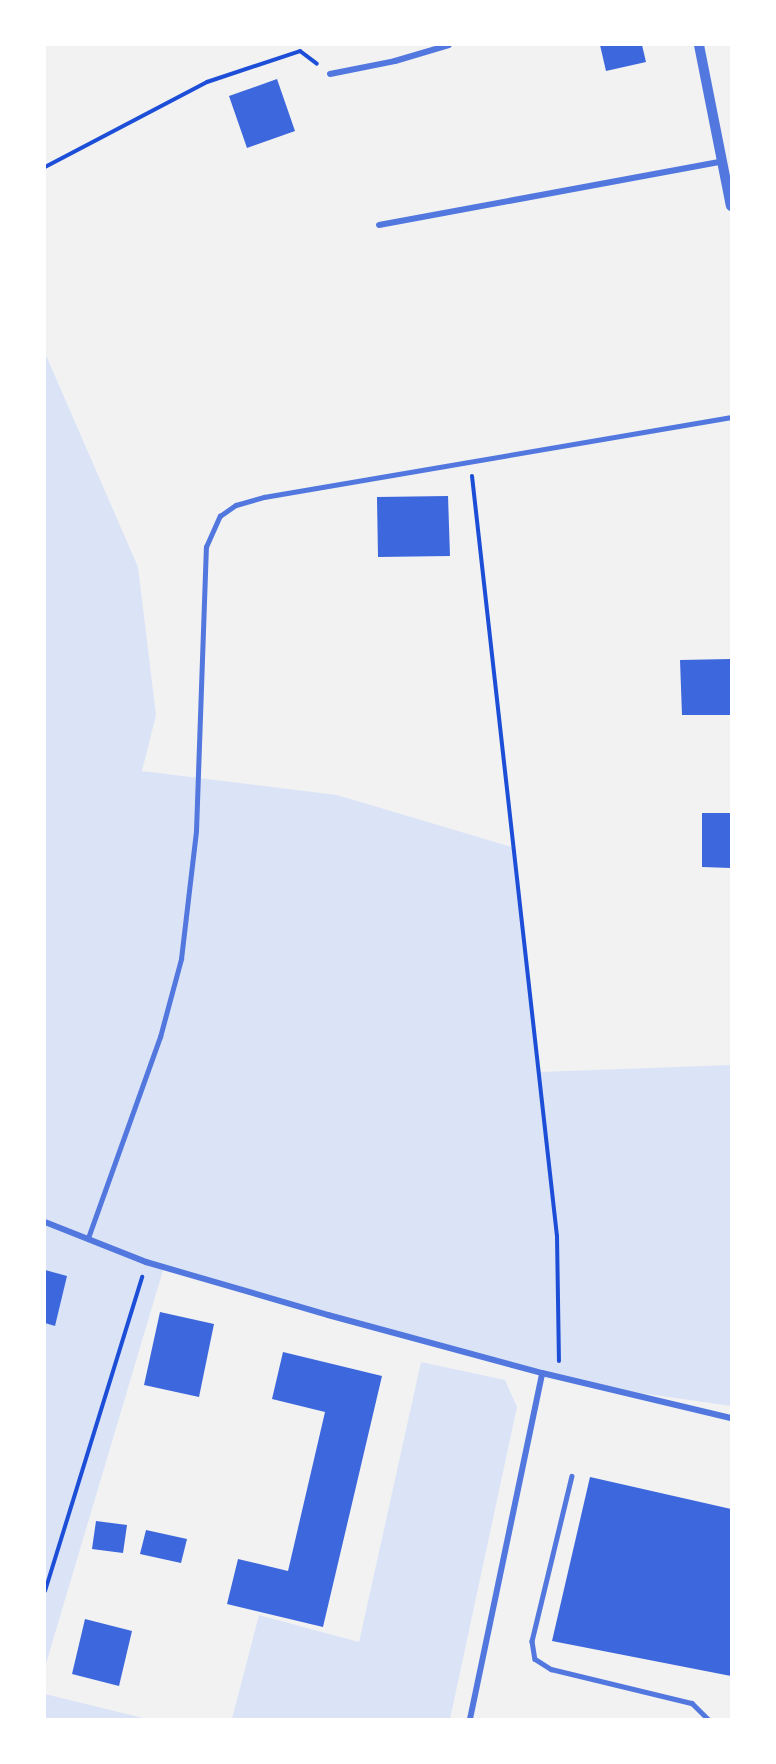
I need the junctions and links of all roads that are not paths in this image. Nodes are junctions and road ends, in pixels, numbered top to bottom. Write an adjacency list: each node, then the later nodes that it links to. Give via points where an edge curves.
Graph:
1 (449, 45): 3 (street)
2 (699, 45): 4 (street)
3 (330, 74)
4 (723, 161): 5 (street); 6 (street)
5 (731, 206)
6 (379, 225)
7 (731, 417): 9 (lane, via 264,497 236,505 220,516 206,547 196,831 182,959 160,1037)
8 (45, 1222): 9 (street)
9 (88, 1238): 10 (street, via 146,1262)
10 (542, 1373): 11 (street); 13 (street)
11 (731, 1418)
12 (572, 1476): 14 (lane, via 532,1641 536,1659 551,1669 692,1703)
13 (470, 1719)
14 (708, 1719)

